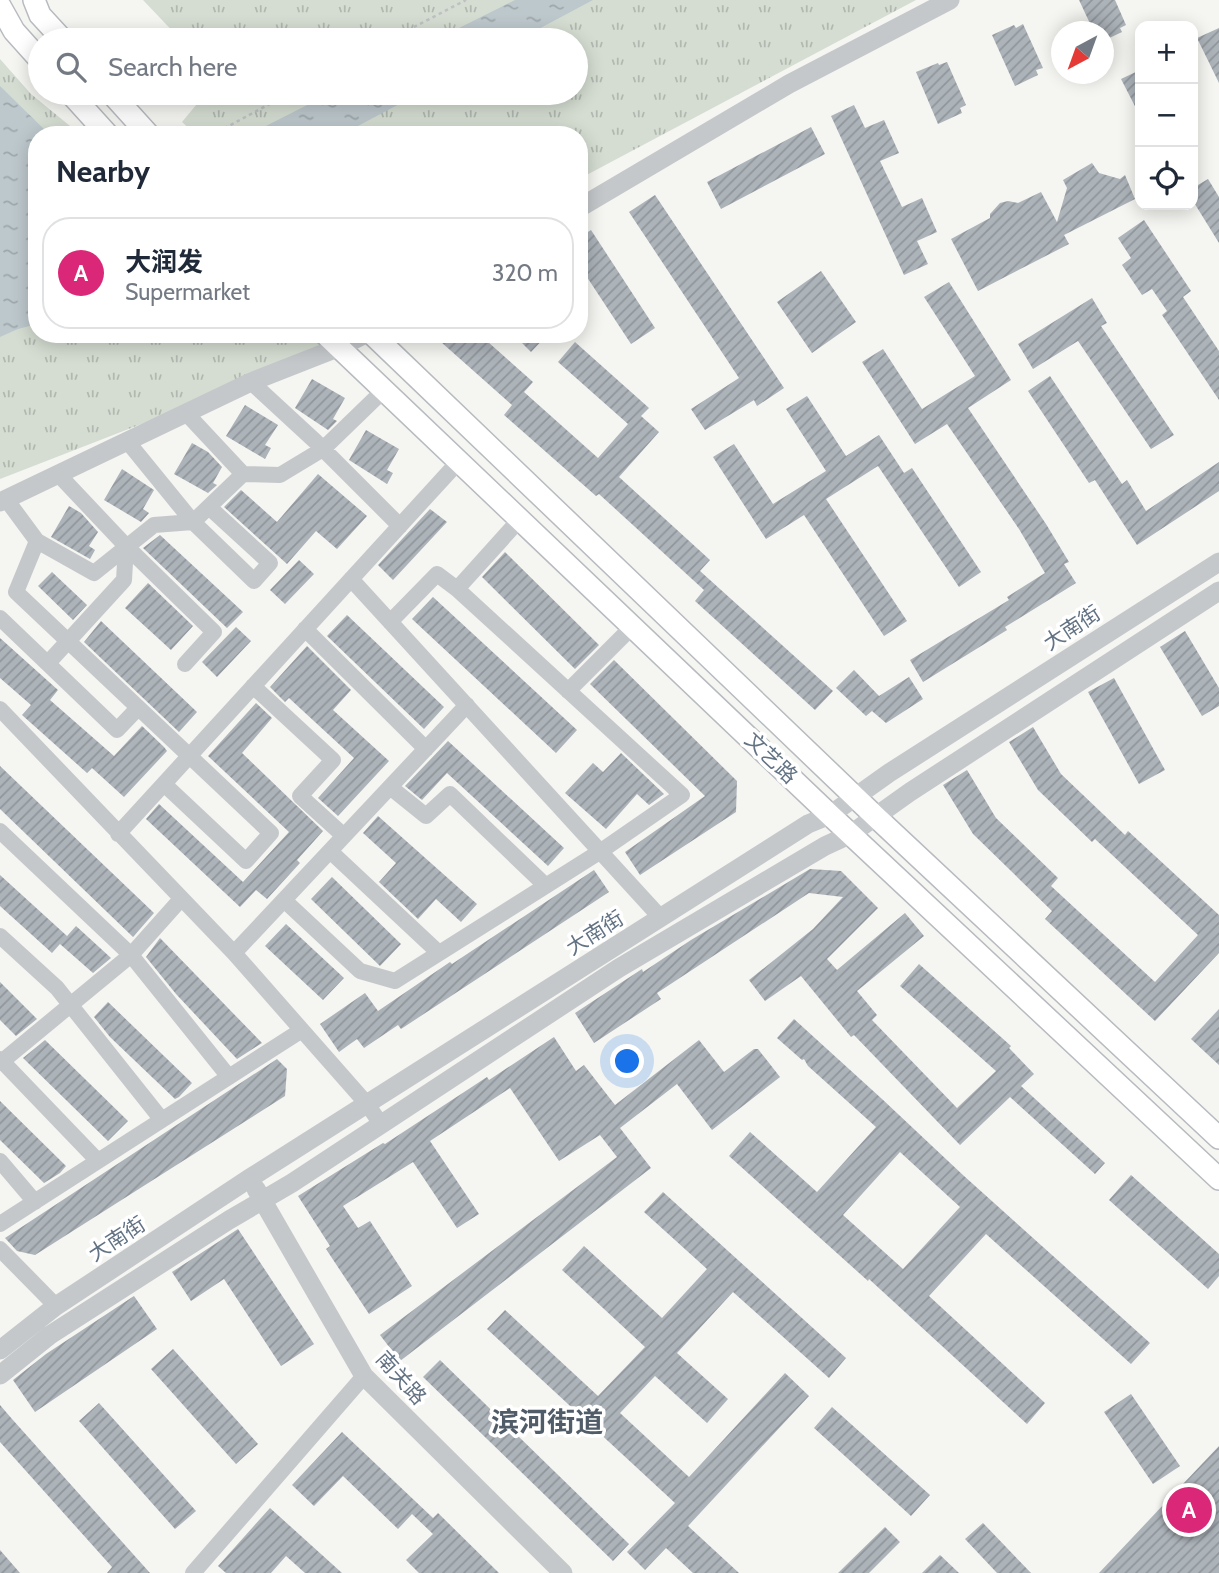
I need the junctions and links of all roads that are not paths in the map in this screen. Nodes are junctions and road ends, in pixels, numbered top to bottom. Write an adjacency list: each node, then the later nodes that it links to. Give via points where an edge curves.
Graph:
1 (34, 0): 4 (main road)
2 (950, 0): 10 (street, via 789,84)
3 (0, 6): 5 (main road)
4 (52, 28)
5 (28, 47)
6 (81, 105): 8 (main road)
7 (122, 105): 9 (main road)
8 (100, 126)
9 (141, 126)
10 (588, 203)
11 (329, 343): 14 (street)
12 (335, 343): 15 (main road, 文艺路)
13 (381, 343): 51 (main road, 文艺路)
14 (251, 382): 16 (street); 18 (street)
15 (385, 389): 18 (street); 19 (main road, 文艺路)
16 (186, 413): 17 (street); 21 (street)
17 (127, 441): 20 (street); 25 (street)
18 (323, 449): 21 (street, via 280,475); 26 (street)
19 (460, 460): 24 (main road, 文艺路); 26 (street)
20 (58, 474): 22 (street); 28 (street)
21 (243, 474): 23 (street)
22 (3, 501): 27 (street)
23 (209, 507): 25 (street); 25 (street, via 270,563 254,581)
24 (521, 518): 31 (street); 37 (main road, 文艺路)
25 (193, 523): 28 (street, via 153,525)
26 (400, 526): 30 (street)
27 (37, 541): 28 (street, via 94,573); 33 (street)
28 (126, 546): 39 (street, via 124,580); 41 (street, via 214,632)
29 (1219, 562): 51 (street, 大南街)
30 (351, 579): 36 (street); 38 (street)
31 (457, 590): 36 (street, via 437,574); 43 (street)
32 (1219, 591): 53 (street, 大南街)
33 (16, 592): 34 (street); 39 (street)
34 (0, 610)
35 (0, 618): 40 (street)
36 (390, 622): 44 (street)
37 (633, 626): 43 (street); 52 (main road, 文艺路)
38 (305, 629): 42 (street); 47 (street)
39 (68, 642): 40 (street); 45 (street)
40 (48, 663): 45 (street, via 117,730)
41 (185, 664)
42 (253, 686): 48 (street); 57 (street, via 333,760 300,796)
43 (568, 691): 59 (street, via 682,795)
44 (467, 705): 47 (street); 59 (street)
45 (138, 708): 48 (street)
46 (4, 721): 55 (street)
47 (426, 748): 50 (street)
48 (190, 755): 49 (street); 49 (street, via 271,833 246,861)
49 (164, 784): 55 (street)
50 (390, 787): 57 (street); 60 (street, via 426,816 450,794)
51 (856, 797): 52 (street, 大南街); 53 (main road, 文艺路)
52 (830, 815): 56 (main road, 文艺路); 63 (street, 大南街, via 808,824)
53 (876, 817): 56 (street, 大南街); 75 (main road, 文艺路)
54 (0, 831): 67 (street)
55 (118, 834): 61 (street)
56 (851, 834): 74 (street, 大南街, via 619,968); 79 (main road, 文艺路)
57 (344, 836): 58 (street)
58 (330, 851): 62 (street); 66 (street)
59 (601, 851): 60 (street); 63 (street)
60 (546, 886): 66 (street)
61 (181, 899): 65 (street); 67 (street)
62 (284, 900): 65 (street); 66 (street, via 360,971 395,981)
63 (661, 918): 72 (street, 大南街)
64 (0, 936): 68 (street)
65 (234, 953): 69 (street)
66 (439, 953)
67 (131, 955): 68 (street); 71 (street)
68 (71, 1005): 70 (street); 73 (street)
69 (302, 1031): 71 (street); 72 (street)
70 (1, 1061): 77 (street)
71 (229, 1077): 73 (street)
72 (367, 1104): 74 (street); 78 (street, 大南街)
73 (162, 1120): 77 (street)
74 (381, 1124): 80 (street, 大南街)
75 (1219, 1138)
76 (0, 1161): 81 (street)
77 (98, 1161): 81 (street)
78 (250, 1178): 80 (street, 南关路); 84 (street, 大南街)
79 (1219, 1179)
80 (262, 1199): 86 (street, 大南街, via 50,1335); 87 (street, 南关路)
81 (35, 1202): 82 (street)
82 (0, 1224)
83 (0, 1249): 84 (street)
84 (56, 1306): 85 (street, 大南街)
85 (0, 1350)
86 (0, 1375)
87 (364, 1376): 88 (street); 89 (street, 南关路)
88 (193, 1573)
89 (563, 1573)

